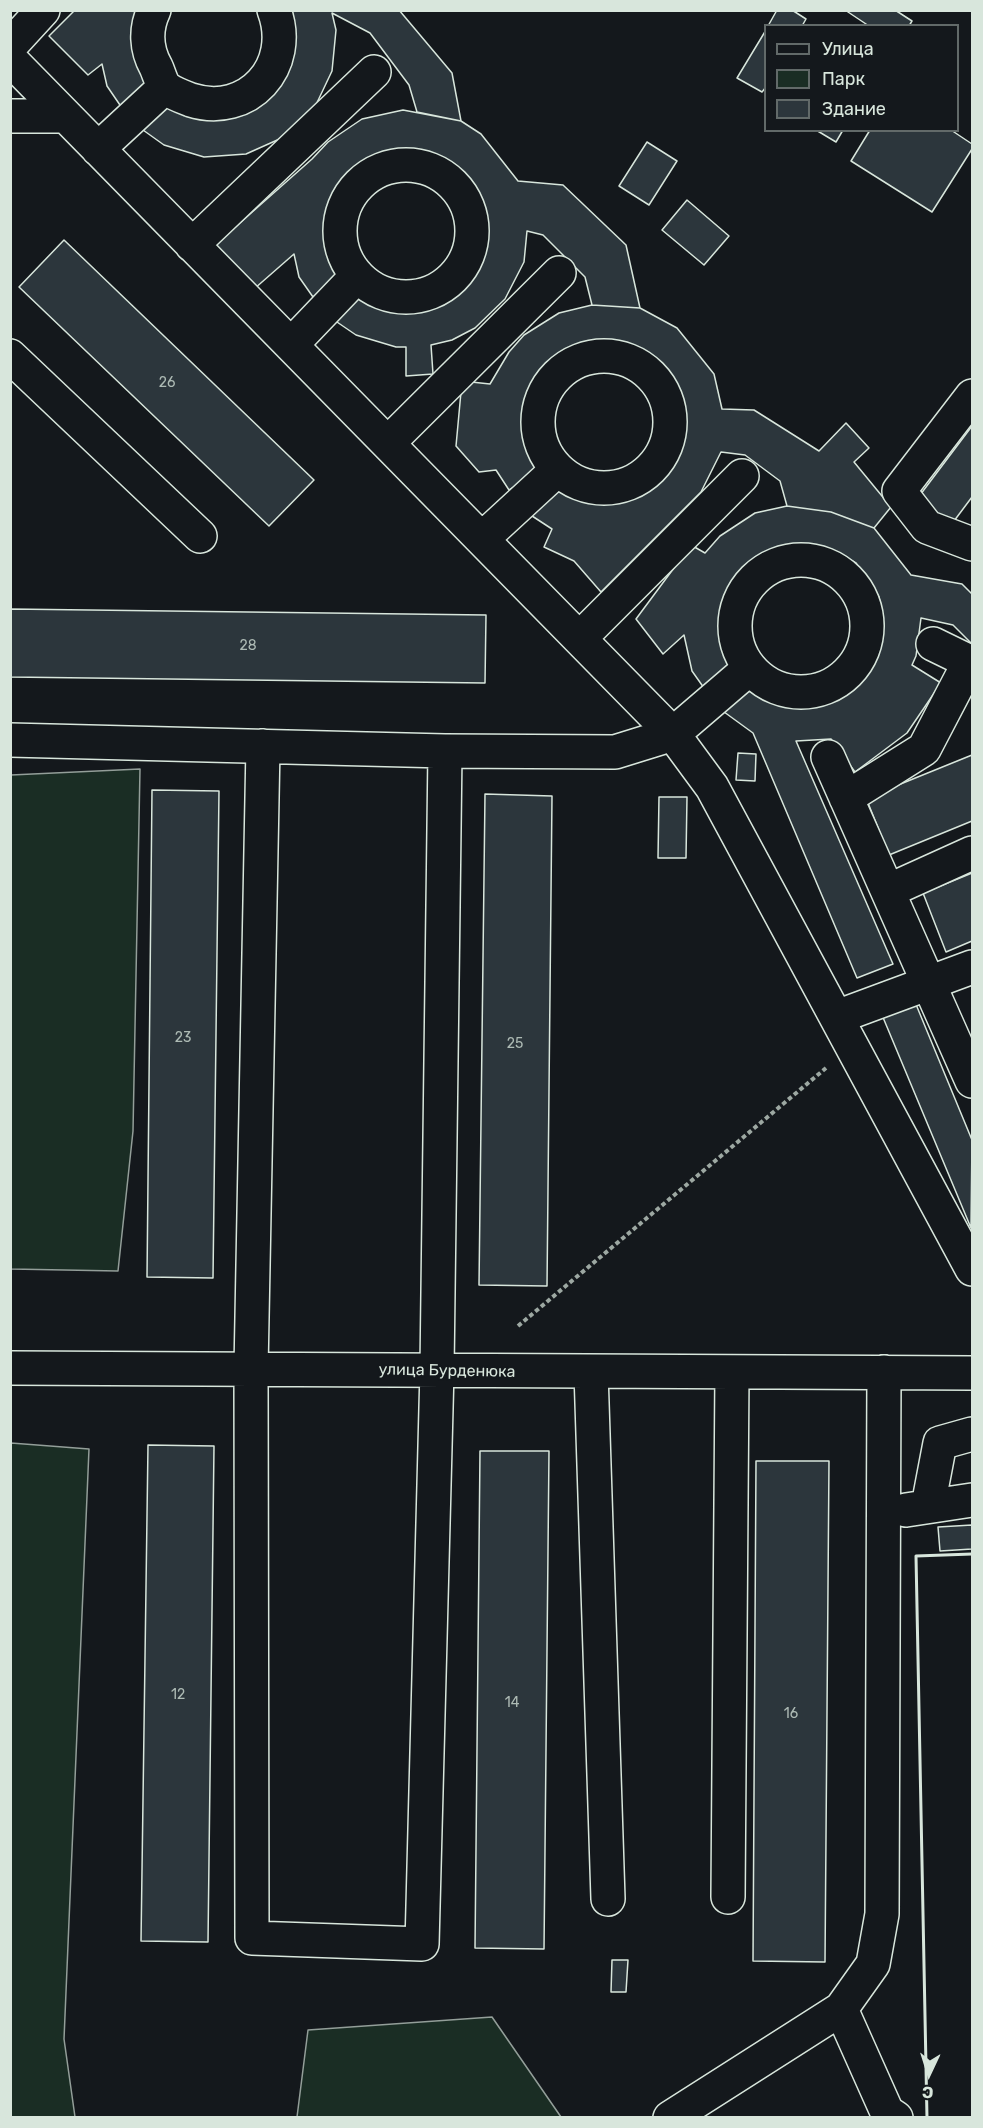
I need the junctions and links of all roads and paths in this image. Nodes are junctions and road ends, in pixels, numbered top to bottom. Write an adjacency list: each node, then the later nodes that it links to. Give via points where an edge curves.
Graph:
1 (43, 10): 4 (street)
2 (154, 10): 7 (street, via 147,41)
3 (274, 10): 7 (street, via 280,34 277,57 267,78 250,94 229,103 205,104)
4 (10, 46)
5 (10, 59): 9 (street)
6 (374, 72): 11 (street)
7 (165, 87): 10 (street)
8 (10, 116): 9 (street)
9 (65, 116): 10 (street)
10 (98, 149): 11 (street)
11 (192, 245): 14 (street)
12 (559, 273): 17 (street)
13 (357, 276): 13 (street, via 376,290 398,297 422,296 443,287 460,271 470,251 473,227 468,205 455,185 421,166 398,165 376,171 353,190 343,211 339,234); 14 (street)
14 (291, 345): 17 (street)
15 (10, 356): 20 (street)
16 (972, 396): 21 (street, via 899,491 927,527)
17 (388, 443): 22 (street)
18 (557, 470): 18 (street, via 573,482 595,489 619,487 640,478 657,462 668,442 671,419 666,396 653,376 619,357 595,356 573,363 551,381 540,402 537,425 541,444); 22 (street)
19 (742, 476): 23 (street)
20 (200, 536)
21 (968, 536)
22 (482, 539): 23 (street)
23 (580, 638): 27 (street)
24 (933, 644): 25 (street)
25 (971, 662): 32 (street, via 924,749)
26 (750, 668): 26 (street, via 770,685 792,692 816,691 837,682 854,666 865,645 868,622 862,600 850,581 816,561 793,560 771,567 748,585 738,606 734,629); 27 (street)
27 (673, 734): 30 (street, via 615,752); 37 (street, via 712,787)
28 (10, 740): 29 (street)
29 (263, 746): 30 (street); 43 (street)
30 (446, 751): 44 (street)
31 (828, 757): 32 (street)
32 (846, 798): 34 (street)
33 (972, 853): 34 (street)
34 (888, 891): 36 (street)
35 (972, 967): 36 (street)
36 (929, 984): 37 (street); 39 (street)
37 (837, 1017): 38 (street)
38 (852, 1046): 40 (street); 41 (path)
39 (972, 1081)
40 (969, 1255)
41 (518, 1326)
42 (10, 1368): 43 (street, улица Бурденюка)
43 (251, 1369): 44 (street, улица Бурденюка); 44 (street, via 252,1938 422,1944)
44 (437, 1370): 45 (street, улица Бурденюка)
45 (591, 1372): 46 (street, улица Бурденюка); 54 (street)
46 (732, 1372): 47 (street, улица Бурденюка); 53 (street)
47 (884, 1372): 48 (street, улица Бурденюка); 52 (street)
48 (972, 1373)
49 (972, 1434): 51 (street, via 940,1443)
50 (972, 1500): 51 (street)
51 (928, 1506): 52 (street)
52 (884, 1515): 55 (street, via 882,1914 873,1964)
53 (728, 1897)
54 (608, 1899)
55 (841, 2009): 56 (street); 57 (street, via 887,2112)
56 (670, 2118)
57 (897, 2118)

